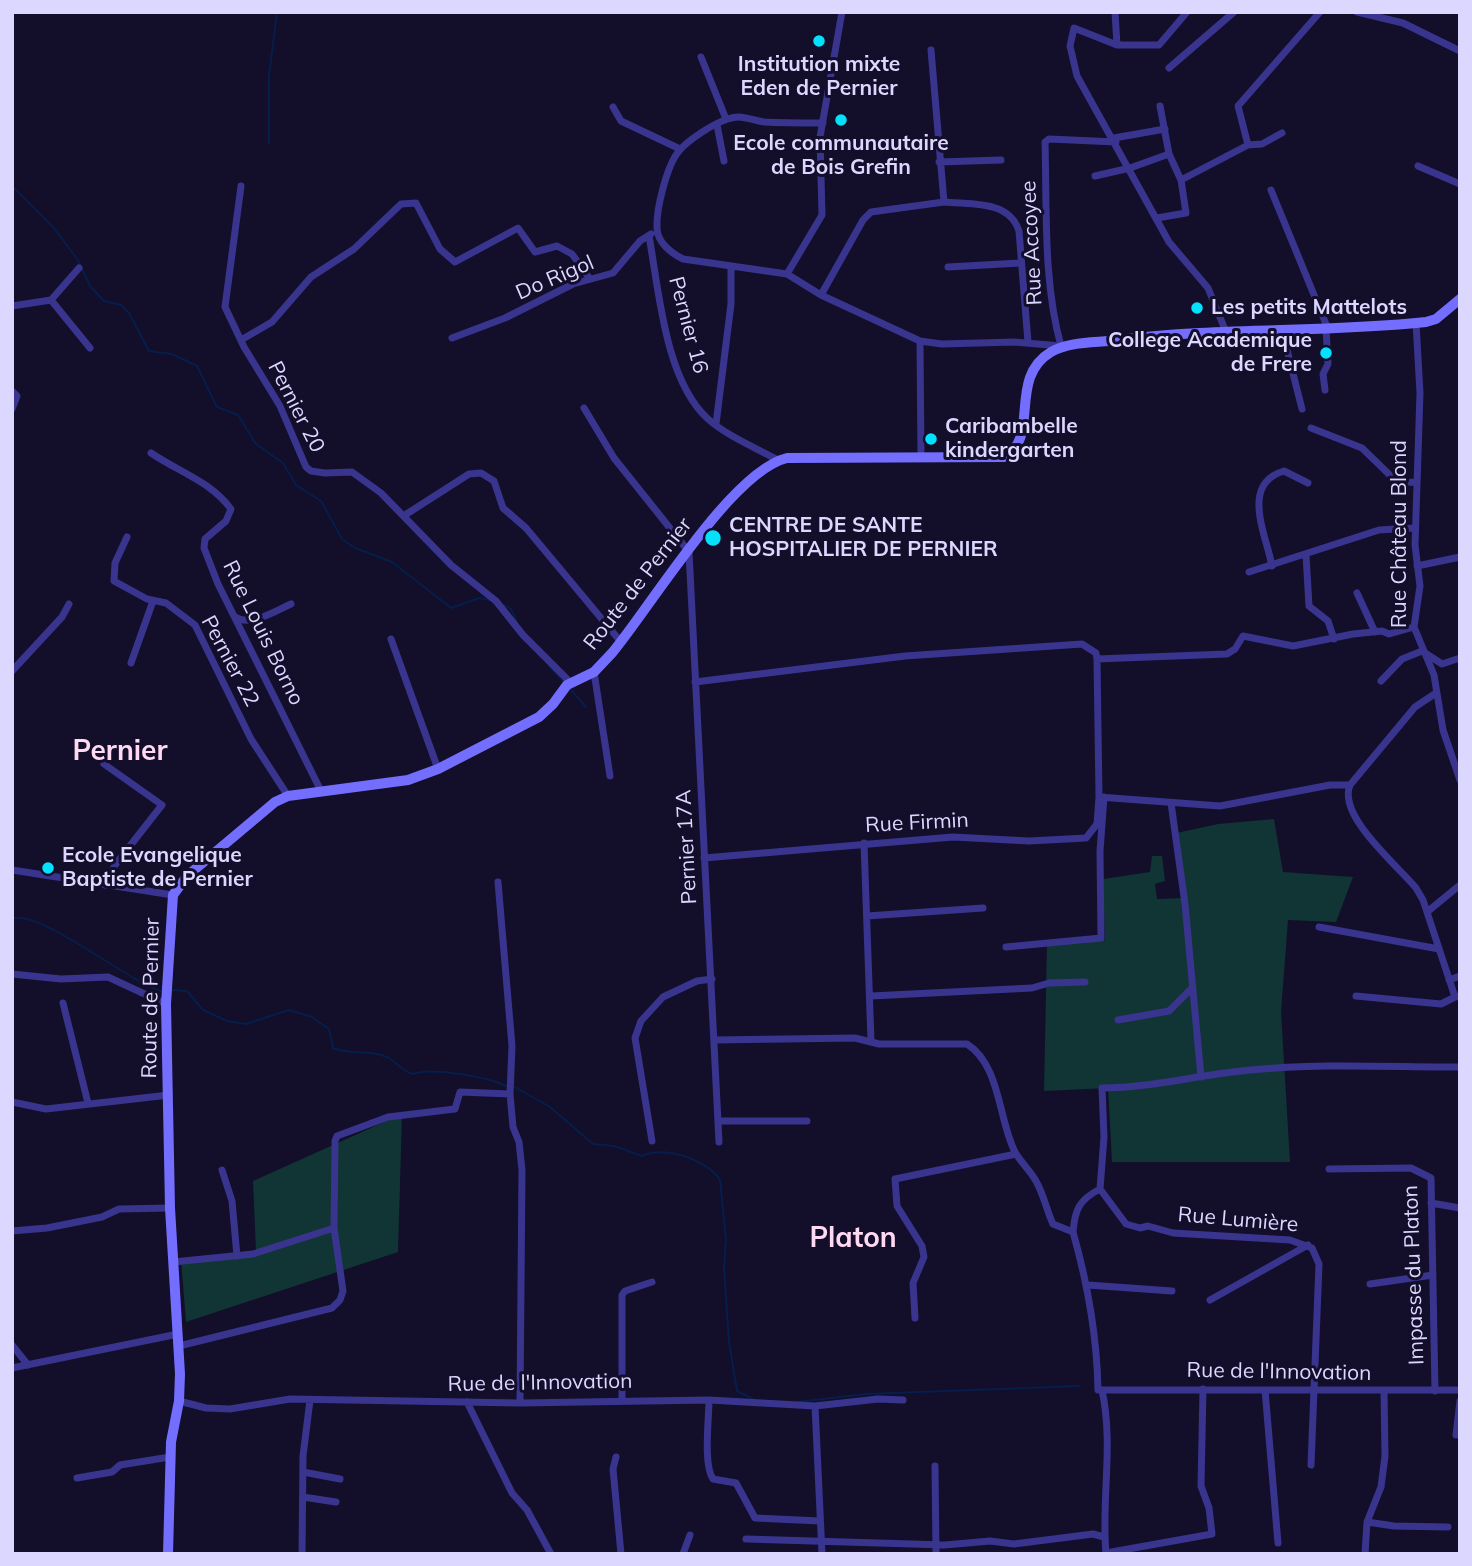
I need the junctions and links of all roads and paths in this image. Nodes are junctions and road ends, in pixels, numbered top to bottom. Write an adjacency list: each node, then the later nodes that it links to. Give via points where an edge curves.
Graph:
1 (842, 12): 15 (street)
2 (1115, 12): 7 (street)
3 (1187, 12): 7 (street, via 1159,44)
4 (1234, 12): 11 (street)
5 (1320, 12): 20 (street, via 1238,106)
6 (1357, 12): 9 (street, via 1403,23)
7 (1117, 45): 19 (street, via 1074,28 1070,46 1077,76)
8 (931, 50): 25 (street)
9 (1460, 51)
10 (701, 57): 14 (street)
11 (1169, 68)
12 (1160, 106): 17 (street)
13 (612, 107): 21 (street, via 621,121)
14 (726, 119): 15 (street, via 746,116 760,121); 16 (street)
15 (822, 123): 41 (street, via 822,215)
16 (717, 125): 21 (street); 24 (street)
17 (1165, 129): 19 (street); 22 (street)
18 (1282, 133): 20 (street, via 1262,144)
19 (1115, 140): 27 (street); 55 (street, Rue Accoyee, via 1045,142 1048,261)
20 (1248, 145): 29 (street)
21 (680, 149): 35 (street, via 670,163)
22 (1169, 154): 27 (street); 29 (street)
23 (1001, 160): 25 (street)
24 (724, 161)
25 (939, 162): 33 (street)
26 (1418, 166): 30 (street)
27 (1130, 169): 28 (street); 34 (street)
28 (1095, 176)
29 (1181, 180): 34 (street, via 1186,213)
30 (1460, 184)
31 (241, 186): 52 (street, Pernier 20, via 225,307)
32 (1271, 190): 48 (street)
33 (944, 202): 37 (street, via 1004,210 1015,218); 43 (street, via 871,212)
34 (1157, 218): 50 (street, via 1174,250 1208,288)
35 (657, 229): 36 (street, Do Rigol); 38 (street, via 665,246 683,259)
36 (649, 236): 42 (street, Do Rigol, via 613,273); 62 (street, Pernier 16, via 680,379)
37 (1020, 263): 39 (street); 54 (street)
38 (732, 266): 41 (street); 62 (street)
39 (948, 267)
40 (79, 268): 45 (street)
41 (787, 274): 43 (street)
42 (590, 279): 51 (street, Do Rigol); 52 (street, via 572,254 557,246 535,252 518,228 455,262 440,249 416,203 401,204 354,249 311,278 272,322)
43 (821, 295): 53 (street)
44 (1460, 299): 47 (street, via 1436,319)
45 (51, 300): 46 (street); 56 (street)
46 (12, 306)
47 (1416, 323): 48 (street); 67 (street, Rue Château Blond, via 1420,393)
48 (1327, 329): 49 (street); 57 (street)
49 (1282, 330): 50 (street); 61 (street)
50 (1226, 332): 55 (street, via 1172,332)
51 (452, 338)
52 (241, 340): 69 (street, Pernier 20, via 280,406 306,467 325,473 352,472)
53 (920, 341): 54 (street); 65 (street)
54 (1028, 342): 55 (street)
55 (1061, 346): 65 (street, via 1043,357 1028,376 1020,441 1014,452 1004,457)
56 (90, 348)
57 (1325, 390)
58 (12, 391): 60 (street, via 17,396)
59 (584, 408): 72 (street, via 614,458)
60 (12, 409)
61 (1302, 409)
62 (716, 425): 66 (street, Pernier 16)
63 (1311, 428): 67 (street, via 1362,448 1398,483)
64 (151, 453): 82 (street, Rue Louis Borno, via 202,481 231,509 226,521 205,539 204,548)
65 (921, 458): 66 (street)
66 (778, 460): 72 (street, Route de Pernier, via 738,490)
67 (1415, 482): 70 (street, Rue Château Blond)
68 (1308, 483): 75 (street, via 1284,471 1262,484 1260,517)
69 (405, 515): 87 (street, via 477,472 494,481 503,508 526,528); 96 (street, Pernier 20, via 451,565 496,601)
70 (1415, 528): 73 (street, via 1379,530); 76 (street, Rue Château Blond)
71 (127, 537): 79 (street, Pernier 22, via 113,578)
72 (689, 552): 87 (street, Route de Pernier); 95 (street, Pernier 17A)
73 (1306, 555): 75 (street); 86 (street, via 1309,606 1328,621)
74 (1460, 557): 76 (street)
75 (1272, 566): 77 (street)
76 (1417, 566): 83 (street, Rue Château Blond, via 1419,602)
77 (1249, 572)
78 (1357, 593): 84 (street)
79 (153, 601): 91 (street); 104 (street, Pernier 22, via 166,603 195,625 251,739)
80 (69, 604): 92 (street)
81 (291, 604): 82 (street, via 252,620)
82 (234, 617): 103 (street, Rue Louis Borno)
83 (1414, 627): 84 (street, via 1389,634); 88 (street, Rue Château Blond)
84 (1375, 632): 86 (street)
85 (391, 639): 99 (street)
86 (1334, 639): 90 (street, via 1293,646 1243,636 1227,654)
87 (621, 642): 93 (street, Route de Pernier)
88 (1422, 651): 89 (street, via 1442,664); 94 (street, via 1402,659); 97 (street, Rue Château Blond, via 1434,675)
89 (1460, 658)
90 (1097, 659): 95 (street, via 1096,653 1082,644 905,656); 105 (street)
91 (131, 663)
92 (12, 671)
93 (594, 672): 96 (street, Route de Pernier); 100 (street)
94 (1381, 681)
95 (695, 682): 108 (street, Pernier 17A)
96 (571, 683): 99 (street, Route de Pernier, via 539,717)
97 (1436, 692): 101 (street, Rue Château Blond); 102 (street, via 1415,707)
98 (103, 764): 111 (street, via 162,804)
99 (438, 769): 103 (street, Route de Pernier, via 408,780)
100 (610, 776)
101 (1460, 780)
102 (1350, 785): 106 (street, via 1220,806); 115 (street, via 1351,809 1358,822 1416,888)
103 (321, 791): 104 (street, Route de Pernier)
104 (288, 796): 113 (street, Route de Pernier, via 227,840)
105 (1101, 797): 106 (street); 107 (street, Rue Firmin, via 1097,824 1086,838 953,837); 118 (street, via 1101,938)
106 (1171, 803): 125 (street)
107 (864, 844): 108 (street, Rue Firmin); 116 (street)
108 (704, 858): 122 (street, Pernier 17A)
109 (12, 870): 111 (street)
110 (498, 882): 136 (street, via 512,1046)
111 (105, 885): 113 (street)
112 (1460, 885): 115 (street)
113 (173, 895): 130 (street, Route de Pernier)
114 (983, 908): 116 (street)
115 (1427, 912): 119 (street)
116 (867, 916): 126 (street)
117 (1319, 927): 119 (street)
118 (1006, 947)
119 (1439, 948): 123 (street)
120 (12, 974): 130 (street, via 108,977)
121 (1460, 976): 123 (street)
122 (712, 978): 132 (street, Pernier 17A); 142 (street, via 663,997 641,1021 635,1038)
123 (1449, 980): 128 (street)
124 (1085, 982): 126 (street)
125 (1191, 989): 131 (street, via 1169,1011); 135 (street)
126 (871, 996): 133 (street)
127 (1356, 996): 128 (street, via 1441,1004)
128 (1457, 997)
129 (63, 1003): 139 (street)
130 (166, 1003): 137 (street, Route de Pernier)
131 (1118, 1020)
132 (714, 1040): 133 (street); 140 (street, Pernier 17A)
133 (871, 1041): 144 (street, via 967,1044 975,1049 999,1097)
134 (1460, 1067): 135 (street, via 1329,1066)
135 (1201, 1077): 147 (street, via 1102,1088)
136 (510, 1094): 151 (street, via 460,1092 453,1110 388,1118 337,1136); 183 (street, via 522,1170)
137 (170, 1095): 139 (street); 149 (street, Route de Pernier)
138 (12, 1102): 139 (street, via 46,1109)
139 (88, 1103)
140 (719, 1121): 141 (street); 143 (street, Pernier 17A)
141 (807, 1121)
142 (652, 1141)
143 (719, 1142)
144 (1016, 1154): 153 (street, via 1037,1182 1053,1224); 163 (street, via 895,1179 897,1206 924,1257 913,1283)
145 (1329, 1169): 148 (street, Impasse du Platon, via 1411,1168 1425,1172 1431,1178)
146 (222, 1170): 155 (street, via 232,1201)
147 (1100, 1189): 153 (street, via 1075,1209); 154 (street, Rue Lumière, via 1126,1224 1140,1228)
148 (1431, 1203): 150 (street); 157 (street, Impasse du Platon)
149 (170, 1208): 152 (street, via 119,1209 91,1219); 156 (street, Route de Pernier)
150 (1460, 1208)
151 (334, 1228): 155 (street); 166 (street, via 343,1291 337,1305)
152 (12, 1231)
153 (1073, 1232): 160 (street)
154 (1308, 1245): 162 (street); 170 (street, Rue Lumière, via 1319,1264)
155 (237, 1256): 156 (street)
156 (173, 1262): 164 (street, Route de Pernier)
157 (1433, 1275): 159 (street); 174 (street, Impasse du Platon)
158 (652, 1282): 176 (street, via 622,1295)
159 (1370, 1284)
160 (1088, 1285): 161 (street); 171 (street)
161 (1172, 1291)
162 (1210, 1300)
163 (915, 1318)
164 (178, 1334): 166 (street, Route de Pernier); 167 (street)
165 (12, 1345): 167 (street)
166 (178, 1346): 180 (street, Route de Pernier)
167 (28, 1365): 168 (street)
168 (12, 1368)
169 (1203, 1389): 171 (street, Rue de l'Innovation); 172 (street, Rue de l'Innovation); 204 (street, via 1201,1486 1212,1534)
170 (1314, 1389): 172 (street, Rue de l'Innovation); 173 (street, Rue de l'Innovation); 188 (street, Rue Lumière)
171 (1100, 1390): 199 (street, via 1109,1433)
172 (1265, 1390): 202 (street)
173 (1384, 1391): 174 (street, Rue de l'Innovation); 196 (street, via 1381,1487)
174 (1435, 1391): 175 (street, Rue de l'Innovation)
175 (1460, 1391)
176 (622, 1399): 178 (street, Rue de l'Innovation); 183 (street, Rue de l'Innovation)
177 (310, 1400): 180 (street, Rue de l'Innovation, via 230,1409); 182 (street, Rue de l'Innovation); 190 (street)
178 (709, 1400): 184 (street, Rue de l'Innovation); 195 (street, via 708,1456 713,1479 736,1483 755,1518)
179 (903, 1400): 184 (street, Rue de l'Innovation)
180 (179, 1401): 186 (street, Route de Pernier)
181 (1460, 1401): 185 (street)
182 (467, 1402): 183 (street, Rue de l'Innovation); 207 (street, via 512,1493)
183 (520, 1403)
184 (815, 1406): 195 (street)
185 (1456, 1435)
186 (170, 1457): 191 (street); 205 (street, Route de Pernier)
187 (616, 1457): 208 (street, via 613,1469)
188 (1311, 1465)
189 (935, 1466): 203 (street)
190 (303, 1472): 192 (street); 193 (street)
191 (77, 1478)
192 (341, 1479)
193 (303, 1497): 194 (street); 206 (street)
194 (336, 1502)
195 (820, 1521): 201 (street)
196 (1367, 1522): 197 (street); 212 (street)
197 (1448, 1527)
198 (690, 1535): 209 (street)
199 (1104, 1537): 203 (street); 204 (street)
200 (746, 1539): 201 (street)
201 (821, 1539): 203 (street); 210 (street)
202 (1278, 1543)
203 (936, 1544): 211 (street)
204 (1106, 1553)
205 (168, 1554)
206 (302, 1554)
207 (551, 1554)
208 (621, 1554)
209 (683, 1554)
210 (822, 1554)
211 (936, 1554)
212 (1365, 1554)

